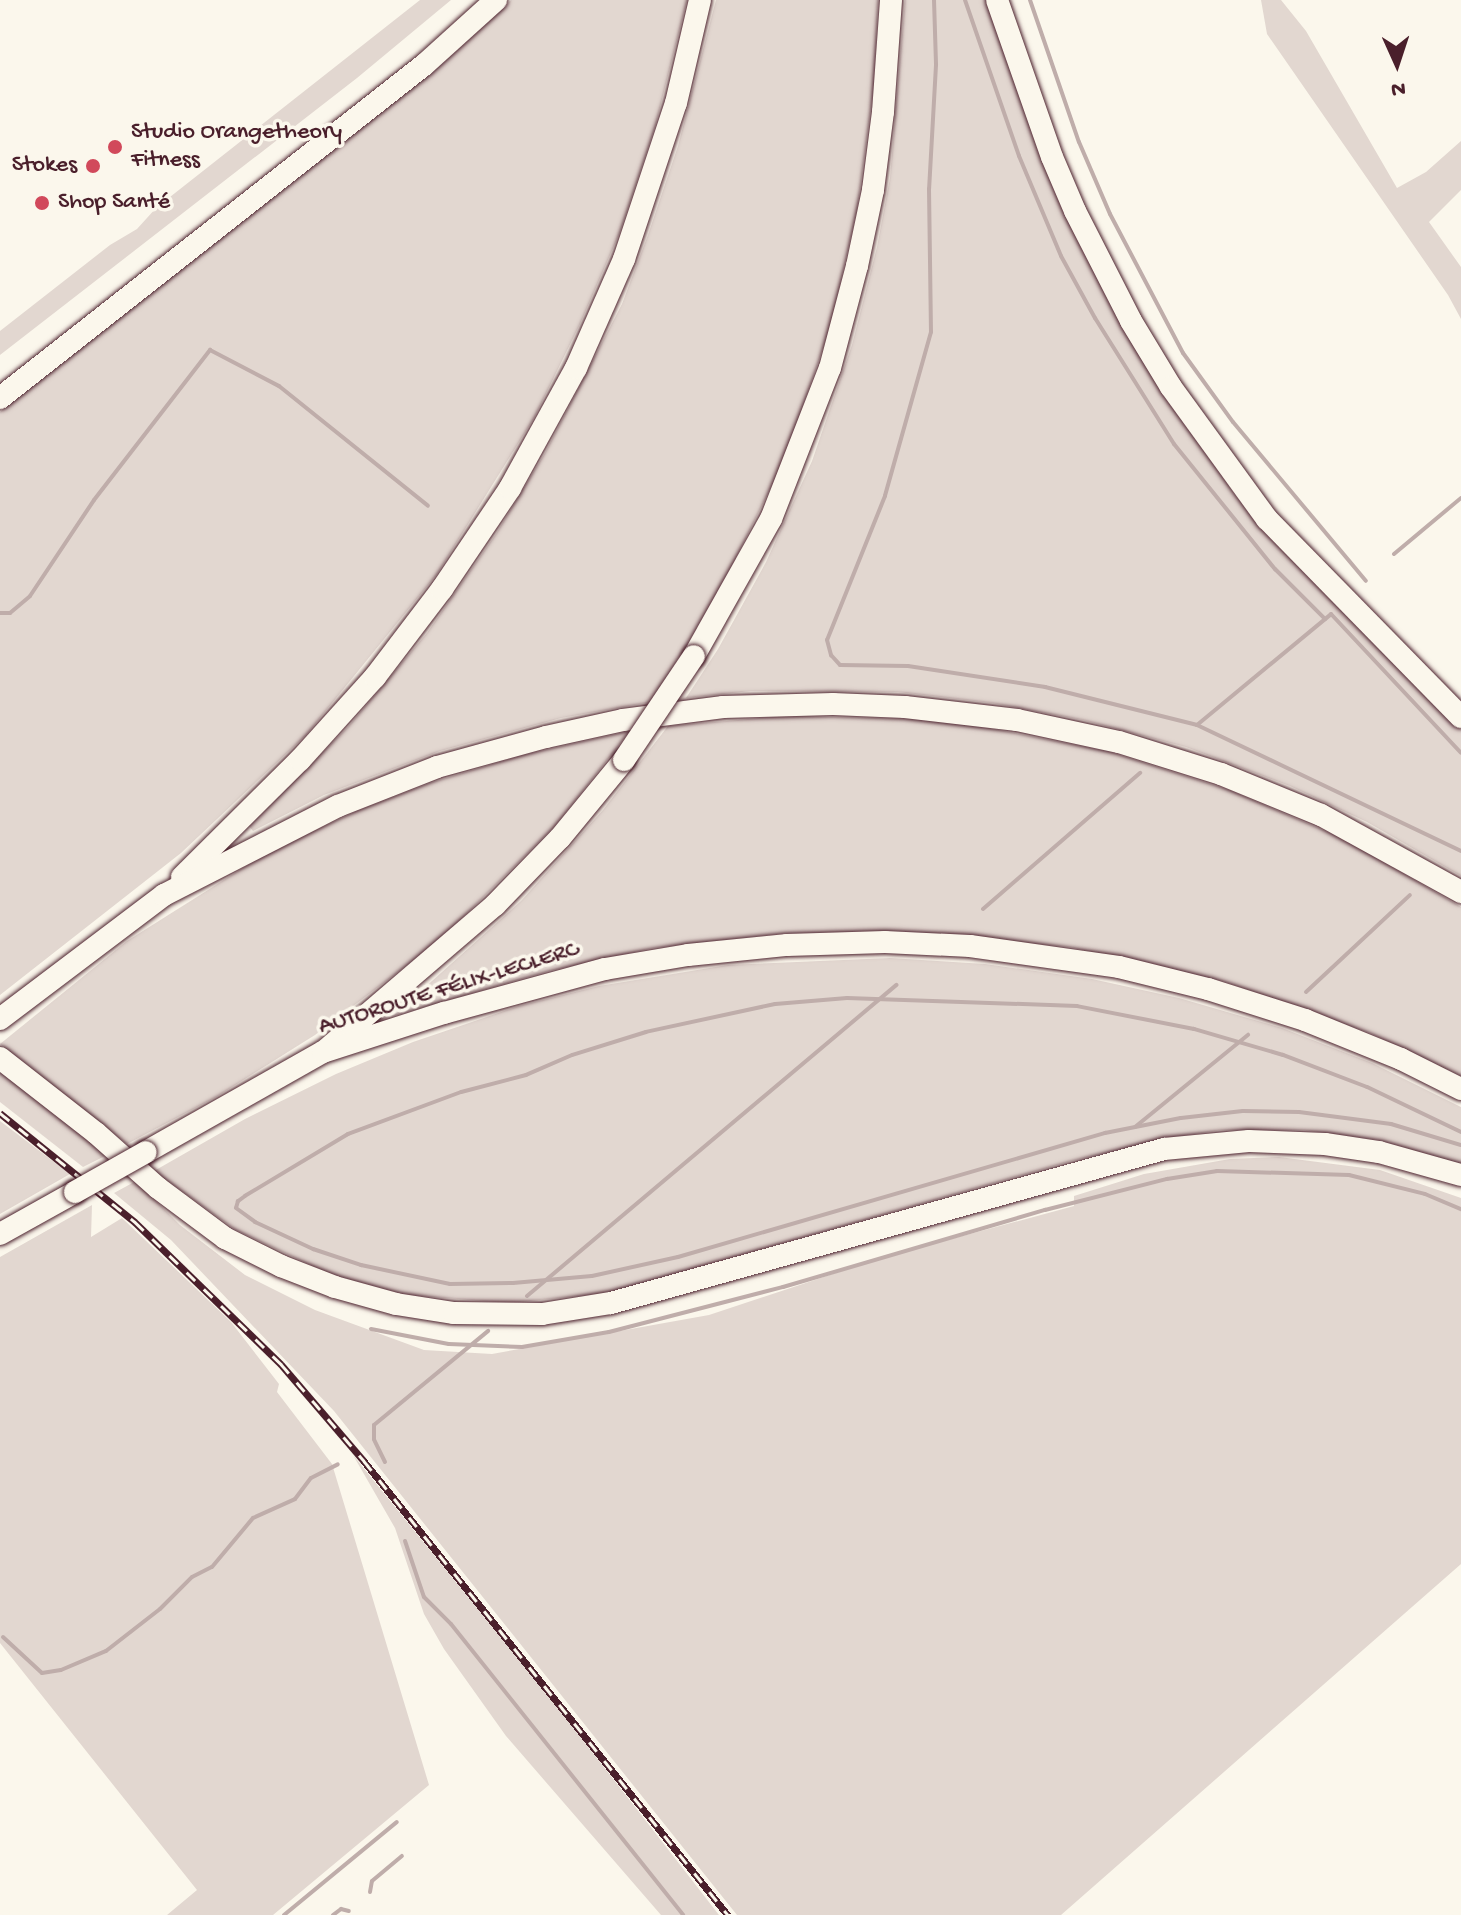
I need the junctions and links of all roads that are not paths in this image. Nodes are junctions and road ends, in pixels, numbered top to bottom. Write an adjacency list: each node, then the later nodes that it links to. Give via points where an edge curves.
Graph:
1 (496, 0): 5 (highway, via 411,74)
2 (700, 0): 8 (highway, via 676,103 624,259 570,380 510,488 375,677 293,768)
3 (891, 0): 10 (highway, bridge, via 873,190 857,266 830,368 771,519 739,581 624,760 560,838 495,905)
4 (997, 0): 6 (highway, via 1075,211 1171,387 1267,519)
5 (0, 398)
6 (1461, 717)
7 (1461, 892): 8 (highway, via 1321,815 1158,753 990,716 804,704 651,716 466,758 326,811)
8 (164, 895): 9 (highway)
9 (0, 1019)
10 (323, 1052): 12 (highway, AUTOROUTE FÉLIX-LECLERC, via 493,997 605,969 787,945 910,943 1019,951 1164,977 1305,1020); 14 (highway, AUTOROUTE FÉLIX-LECLERC, bridge)
11 (0, 1058): 13 (highway, via 225,1238 335,1287 454,1313 542,1314 611,1303 1164,1149 1249,1141 1314,1143 1379,1152)
12 (1461, 1089)
13 (1461, 1175)
14 (0, 1234)

